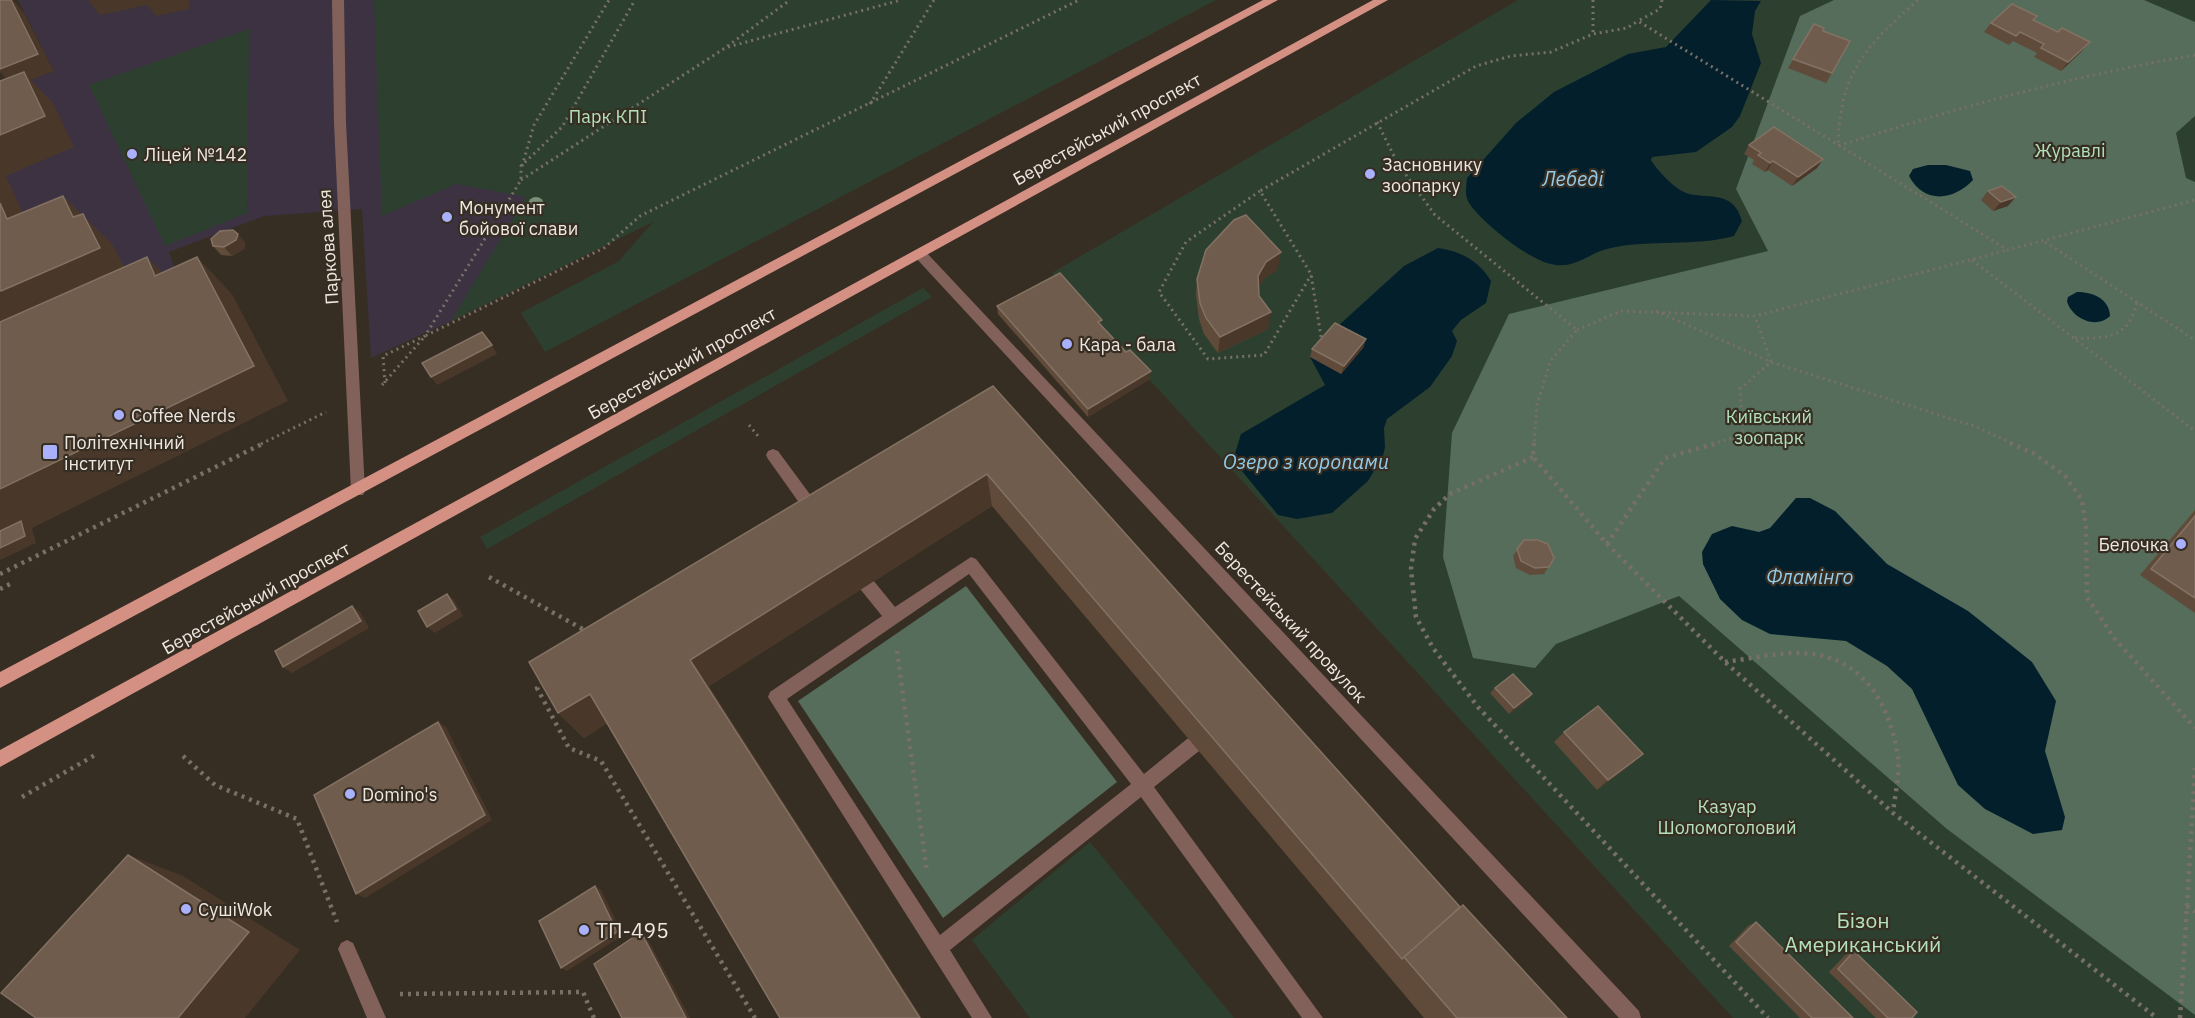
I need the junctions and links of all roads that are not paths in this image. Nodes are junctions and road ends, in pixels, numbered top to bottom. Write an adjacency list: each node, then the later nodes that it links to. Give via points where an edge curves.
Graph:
1 (338, 0): 6 (street, Паркова алея, via 343,212 357,399)
2 (1272, 0): 6 (main road, Берестейський проспект)
3 (1382, 0): 4 (main road, Берестейський проспект)
4 (920, 254): 12 (main road, Берестейський проспект); 19 (street, Берестейський провулок)
5 (773, 455): 7 (street)
6 (358, 491): 10 (main road, Берестейський проспект)
7 (824, 525)
8 (867, 585): 9 (street)
9 (892, 617): 13 (street, via 971,564); 15 (street, via 776,697)
10 (0, 680)
11 (1193, 745): 13 (street)
12 (0, 759)
13 (1142, 785): 15 (street); 18 (street)
14 (347, 949): 16 (street)
15 (937, 949): 17 (street)
16 (377, 1018)
17 (983, 1018)
18 (1314, 1018)
19 (1632, 1018)

